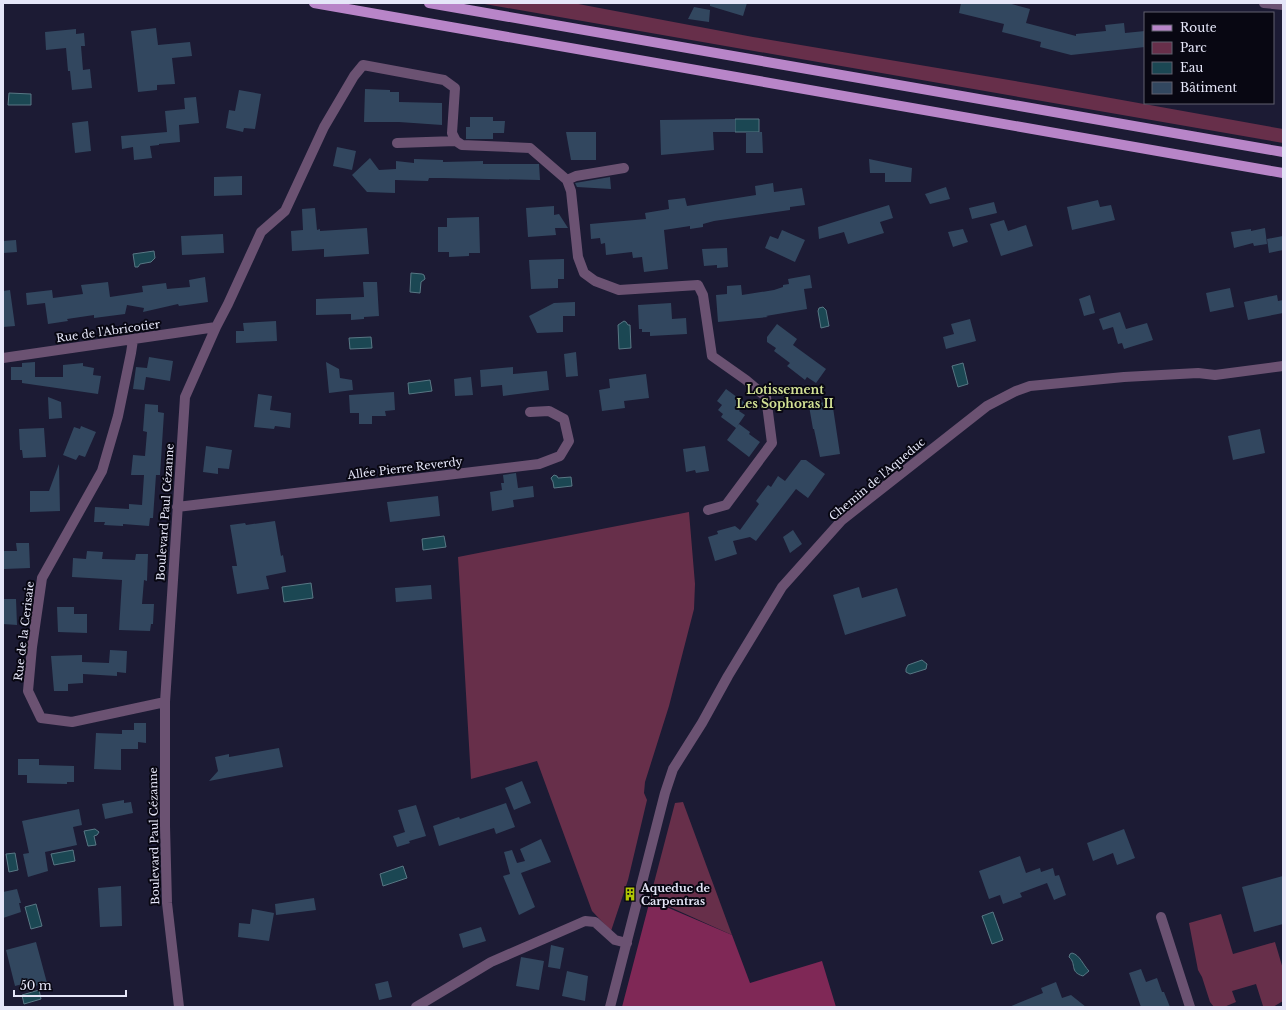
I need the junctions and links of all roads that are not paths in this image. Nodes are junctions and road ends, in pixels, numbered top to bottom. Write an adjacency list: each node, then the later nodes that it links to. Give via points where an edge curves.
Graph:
1 (314, 3): 9 (main road)
2 (429, 3): 7 (main road)
3 (1264, 3): 4 (street)
4 (1283, 5)
5 (456, 141): 6 (street); 10 (street, via 462,145 530,148); 11 (street, Boulevard Paul Cézanne, via 452,133 455,88 444,80 363,65 324,127 285,211 261,232)
6 (397, 143)
7 (1283, 152)
8 (624, 168): 10 (street, via 576,176)
9 (1283, 173)
10 (567, 180): 17 (street, via 571,190 578,257 584,273 595,281 619,290 698,285 703,295 712,356 766,397 772,443 726,505)
11 (216, 327): 12 (street, Rue de l'Abricotier); 16 (street, Boulevard Paul Cézanne, via 185,397)
12 (133, 340): 13 (street, Rue de l'Abricotier); 18 (street, Rue de la Cerisaie, via 118,416 102,471 42,578 28,691 41,718 72,722)
13 (3, 358)
14 (1283, 366): 20 (street, Chemin de l'Aqueduc, via 1215,375 1198,373 1124,377 1030,386 986,406 842,520 782,587 673,769)
15 (530, 412): 16 (street, Allée Pierre Reverdy, via 549,411 564,420 569,441 560,456 539,464)
16 (177, 507): 18 (street, Boulevard Paul Cézanne)
17 (708, 510)
18 (165, 702): 21 (street, Boulevard Paul Cézanne, via 167,903)
19 (1161, 917): 24 (street)
20 (627, 943): 22 (street, via 615,940 595,922 585,921 491,962); 23 (street, Chemin de l'Aqueduc)
21 (179, 1007)
22 (416, 1007)
23 (610, 1007)
24 (1190, 1007)

